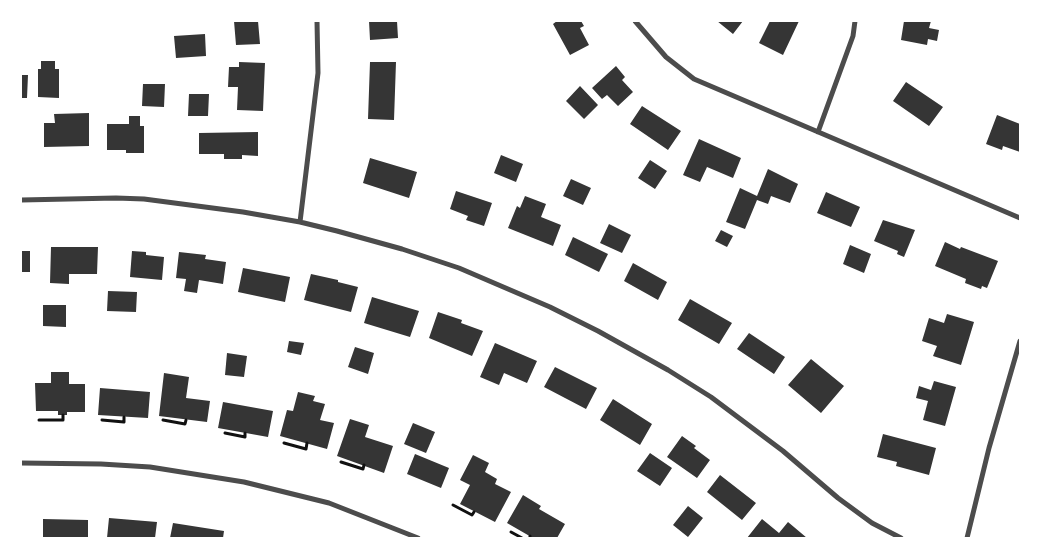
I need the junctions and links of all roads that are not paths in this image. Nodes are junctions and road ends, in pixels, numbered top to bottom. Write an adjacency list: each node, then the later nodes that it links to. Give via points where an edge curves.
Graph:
1 (317, 21): 7 (street, via 318,73)
2 (635, 21): 4 (street, via 666,57 694,79)
3 (856, 21): 4 (street)
4 (818, 132): 6 (street)
5 (21, 200): 7 (street, via 144,199)
6 (1020, 218)
7 (300, 222): 11 (street, via 387,244 444,263 500,284 598,331 712,397 838,498 872,523)
8 (1020, 341): 12 (street)
9 (21, 463): 10 (street, via 150,467 244,482 329,503)
10 (418, 538)
11 (901, 538)
12 (967, 538)

